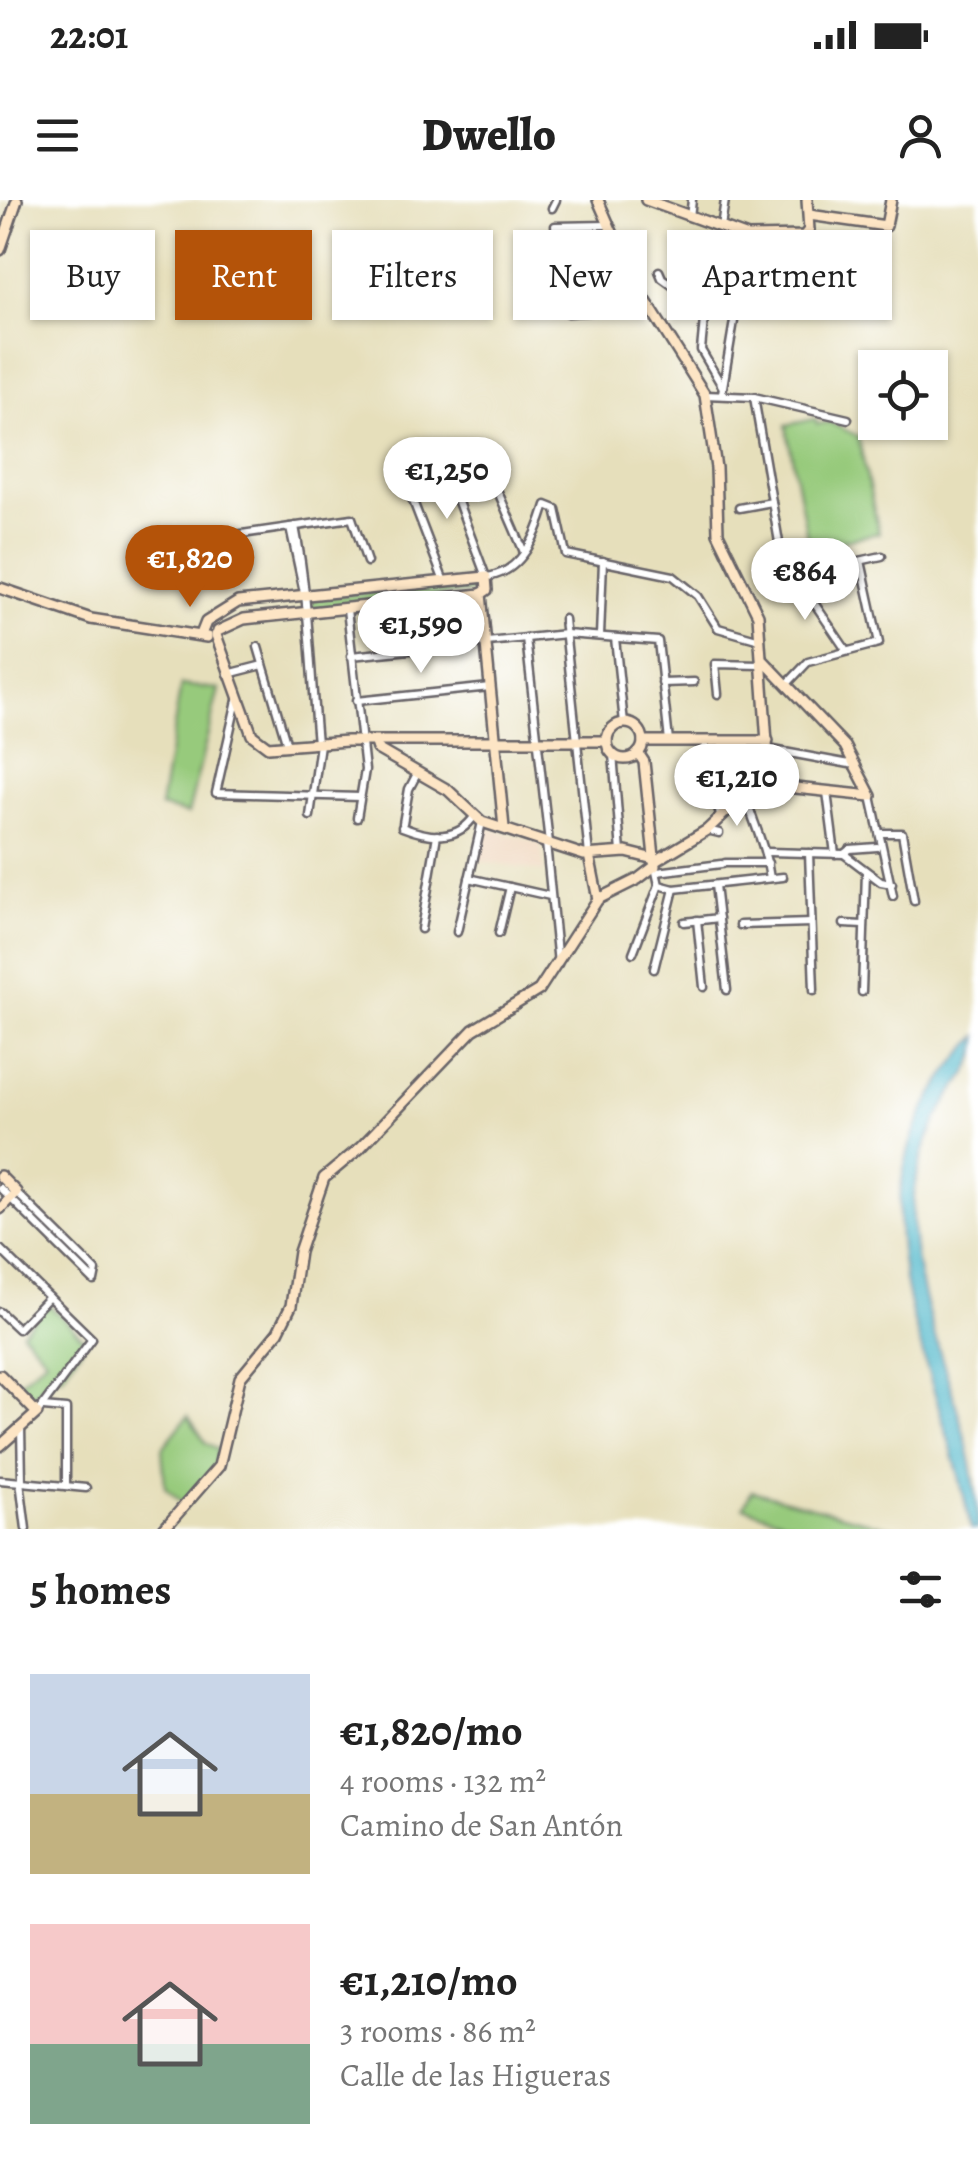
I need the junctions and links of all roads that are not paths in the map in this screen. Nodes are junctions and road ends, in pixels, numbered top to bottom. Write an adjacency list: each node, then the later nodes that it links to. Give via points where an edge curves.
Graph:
1 (17, 200): 18 (street)
2 (556, 200): 9 (street)
3 (598, 200): 12 (street)
4 (646, 200): 11 (street)
5 (692, 200): 11 (street)
6 (725, 200): 14 (street)
7 (807, 200): 10 (street)
8 (891, 200): 10 (street, via 886,226)
9 (552, 208)
10 (810, 215): 17 (street)
11 (690, 216): 14 (street)
12 (608, 224): 13 (street); 15 (street)
13 (555, 226)
14 (721, 228): 16 (street)
15 (611, 230)
16 (727, 230)
17 (806, 230)
18 (0, 250)
19 (660, 271): 20 (street)
20 (667, 282)
21 (647, 301): 23 (street)
22 (647, 308): 23 (street)
23 (651, 308): 27 (street)
24 (704, 320): 26 (street, via 701,350)
25 (734, 320): 26 (street)
26 (724, 387): 27 (street); 28 (street)
27 (706, 395): 56 (street, via 718,533 758,614)
28 (754, 397): 29 (street); 33 (street)
29 (848, 419)
30 (403, 475): 32 (street)
31 (448, 476): 32 (street); 36 (street, via 442,459 486,464); 42 (street)
32 (410, 492): 43 (street)
33 (772, 502): 34 (street); 41 (street, via 781,554)
34 (739, 508)
35 (292, 527): 40 (street, via 352,518); 44 (street, via 228,536); 47 (street)
36 (524, 552): 38 (street, via 546,505 556,509 566,554); 42 (street, via 504,574)
37 (882, 556): 39 (street)
38 (603, 561): 53 (street); 56 (street, via 673,576 698,596 718,628)
39 (861, 561): 41 (street); 59 (street, via 879,643)
40 (367, 562)
41 (795, 576): 59 (street)
42 (481, 577): 43 (street); 46 (street)
43 (444, 580): 47 (street)
44 (234, 581)
45 (0, 588): 51 (street, via 91,619)
46 (479, 594): 48 (street); 57 (street)
47 (305, 596): 49 (street); 51 (street, via 238,602)
48 (347, 608): 49 (street); 60 (street)
49 (307, 613): 51 (street, via 244,618); 78 (street)
50 (564, 619): 52 (street)
51 (208, 633): 63 (street)
52 (566, 634): 53 (street); 54 (street); 72 (street)
53 (600, 636): 55 (street)
54 (526, 638): 57 (street); 73 (street)
55 (615, 638): 66 (street, via 658,641); 71 (street)
56 (760, 640): 62 (street)
57 (486, 643): 60 (street); 67 (street)
58 (258, 647): 61 (street)
59 (846, 650): 65 (street, via 808,662)
60 (351, 656): 70 (street)
61 (263, 664): 63 (street); 83 (street)
62 (766, 664): 65 (street); 68 (street, via 715,664); 82 (street)
63 (228, 674): 69 (street)
64 (694, 682): 66 (street)
65 (788, 683): 86 (street)
66 (662, 684): 76 (street)
67 (490, 686): 70 (street); 80 (street)
68 (718, 694)
69 (237, 700): 83 (street, via 256,740); 91 (street, via 216,793)
70 (356, 700): 79 (street)
71 (624, 723): 74 (street); 75 (street, via 637,728)
72 (578, 740): 73 (street); 74 (street); 110 (street)
73 (539, 741): 80 (street); 103 (street)
74 (607, 741): 84 (street)
75 (643, 741): 76 (street); 85 (street)
76 (669, 741): 77 (street)
77 (704, 741): 82 (street); 95 (street)
78 (318, 742): 79 (street); 83 (street); 91 (street)
79 (362, 742): 81 (street); 93 (street)
80 (496, 742): 81 (street); 98 (street)
81 (374, 743): 87 (street)
82 (768, 745): 86 (street); 88 (street)
83 (287, 746)
84 (613, 754): 85 (street); 105 (street)
85 (638, 754): 112 (street)
86 (856, 765): 92 (street)
87 (420, 772): 97 (street); 102 (street, via 403,825)
88 (770, 785): 89 (street); 90 (street)
89 (827, 791): 92 (street); 108 (street)
90 (745, 794): 95 (street); 106 (street)
91 (315, 796): 93 (street); 94 (street)
92 (872, 796): 100 (street)
93 (360, 797): 96 (street)
94 (310, 816)
95 (720, 816): 99 (street)
96 (357, 818)
97 (478, 818): 98 (street); 102 (street, via 466,830); 115 (street)
98 (504, 828): 103 (street)
99 (708, 830): 101 (street); 112 (street)
100 (882, 833): 117 (street); 125 (street, via 902,833)
101 (719, 834)
102 (437, 835): 133 (street)
103 (547, 842): 110 (street); 122 (street)
104 (877, 847): 109 (street)
105 (621, 852): 110 (street); 112 (street)
106 (768, 852): 107 (street); 111 (street)
107 (809, 854): 108 (street); 129 (street)
108 (835, 854): 109 (street)
109 (844, 854): 113 (street)
110 (589, 855): 124 (street)
111 (768, 863): 112 (street); 116 (street)
112 (655, 865): 118 (street); 124 (street)
113 (866, 872): 117 (street); 132 (street)
114 (782, 877): 116 (street)
115 (469, 878): 120 (street); 134 (street)
116 (770, 878): 119 (street)
117 (892, 884): 123 (street)
118 (659, 885): 121 (street); 136 (street)
119 (715, 885): 121 (street); 126 (street)
120 (510, 887): 122 (street); 135 (street)
121 (674, 889): 138 (street)
122 (550, 896): 137 (street)
123 (893, 896)
124 (598, 898): 137 (street)
125 (914, 901)
126 (719, 918): 127 (street); 140 (street)
127 (696, 920): 128 (street); 139 (street)
128 (684, 922)
129 (812, 923): 131 (street); 141 (street)
130 (844, 924): 132 (street)
131 (740, 925)
132 (863, 925): 142 (street)
133 (421, 929)
134 (457, 932)
135 (499, 933)
136 (633, 953)
137 (559, 964): 159 (street, via 524,1002 473,1030 324,1178 299,1252 291,1306 240,1378 219,1466)
138 (654, 969)
139 (704, 987)
140 (726, 990)
141 (814, 990)
142 (862, 992)
143 (0, 1176): 145 (street)
144 (0, 1188): 145 (street)
145 (13, 1195): 145 (street, via 96,1271 94,1281); 146 (street)
146 (0, 1208)
147 (0, 1249): 148 (street)
148 (49, 1297): 149 (street, via 18,1329); 151 (street, via 92,1339)
149 (0, 1312)
150 (0, 1375): 151 (street)
151 (40, 1410): 152 (street); 156 (street, via 66,1409)
152 (21, 1427): 153 (street); 155 (street)
153 (2, 1439)
154 (0, 1480): 155 (street)
155 (21, 1481): 156 (street); 158 (street)
156 (66, 1486): 157 (street)
157 (86, 1488)
158 (26, 1529)
159 (164, 1529)

